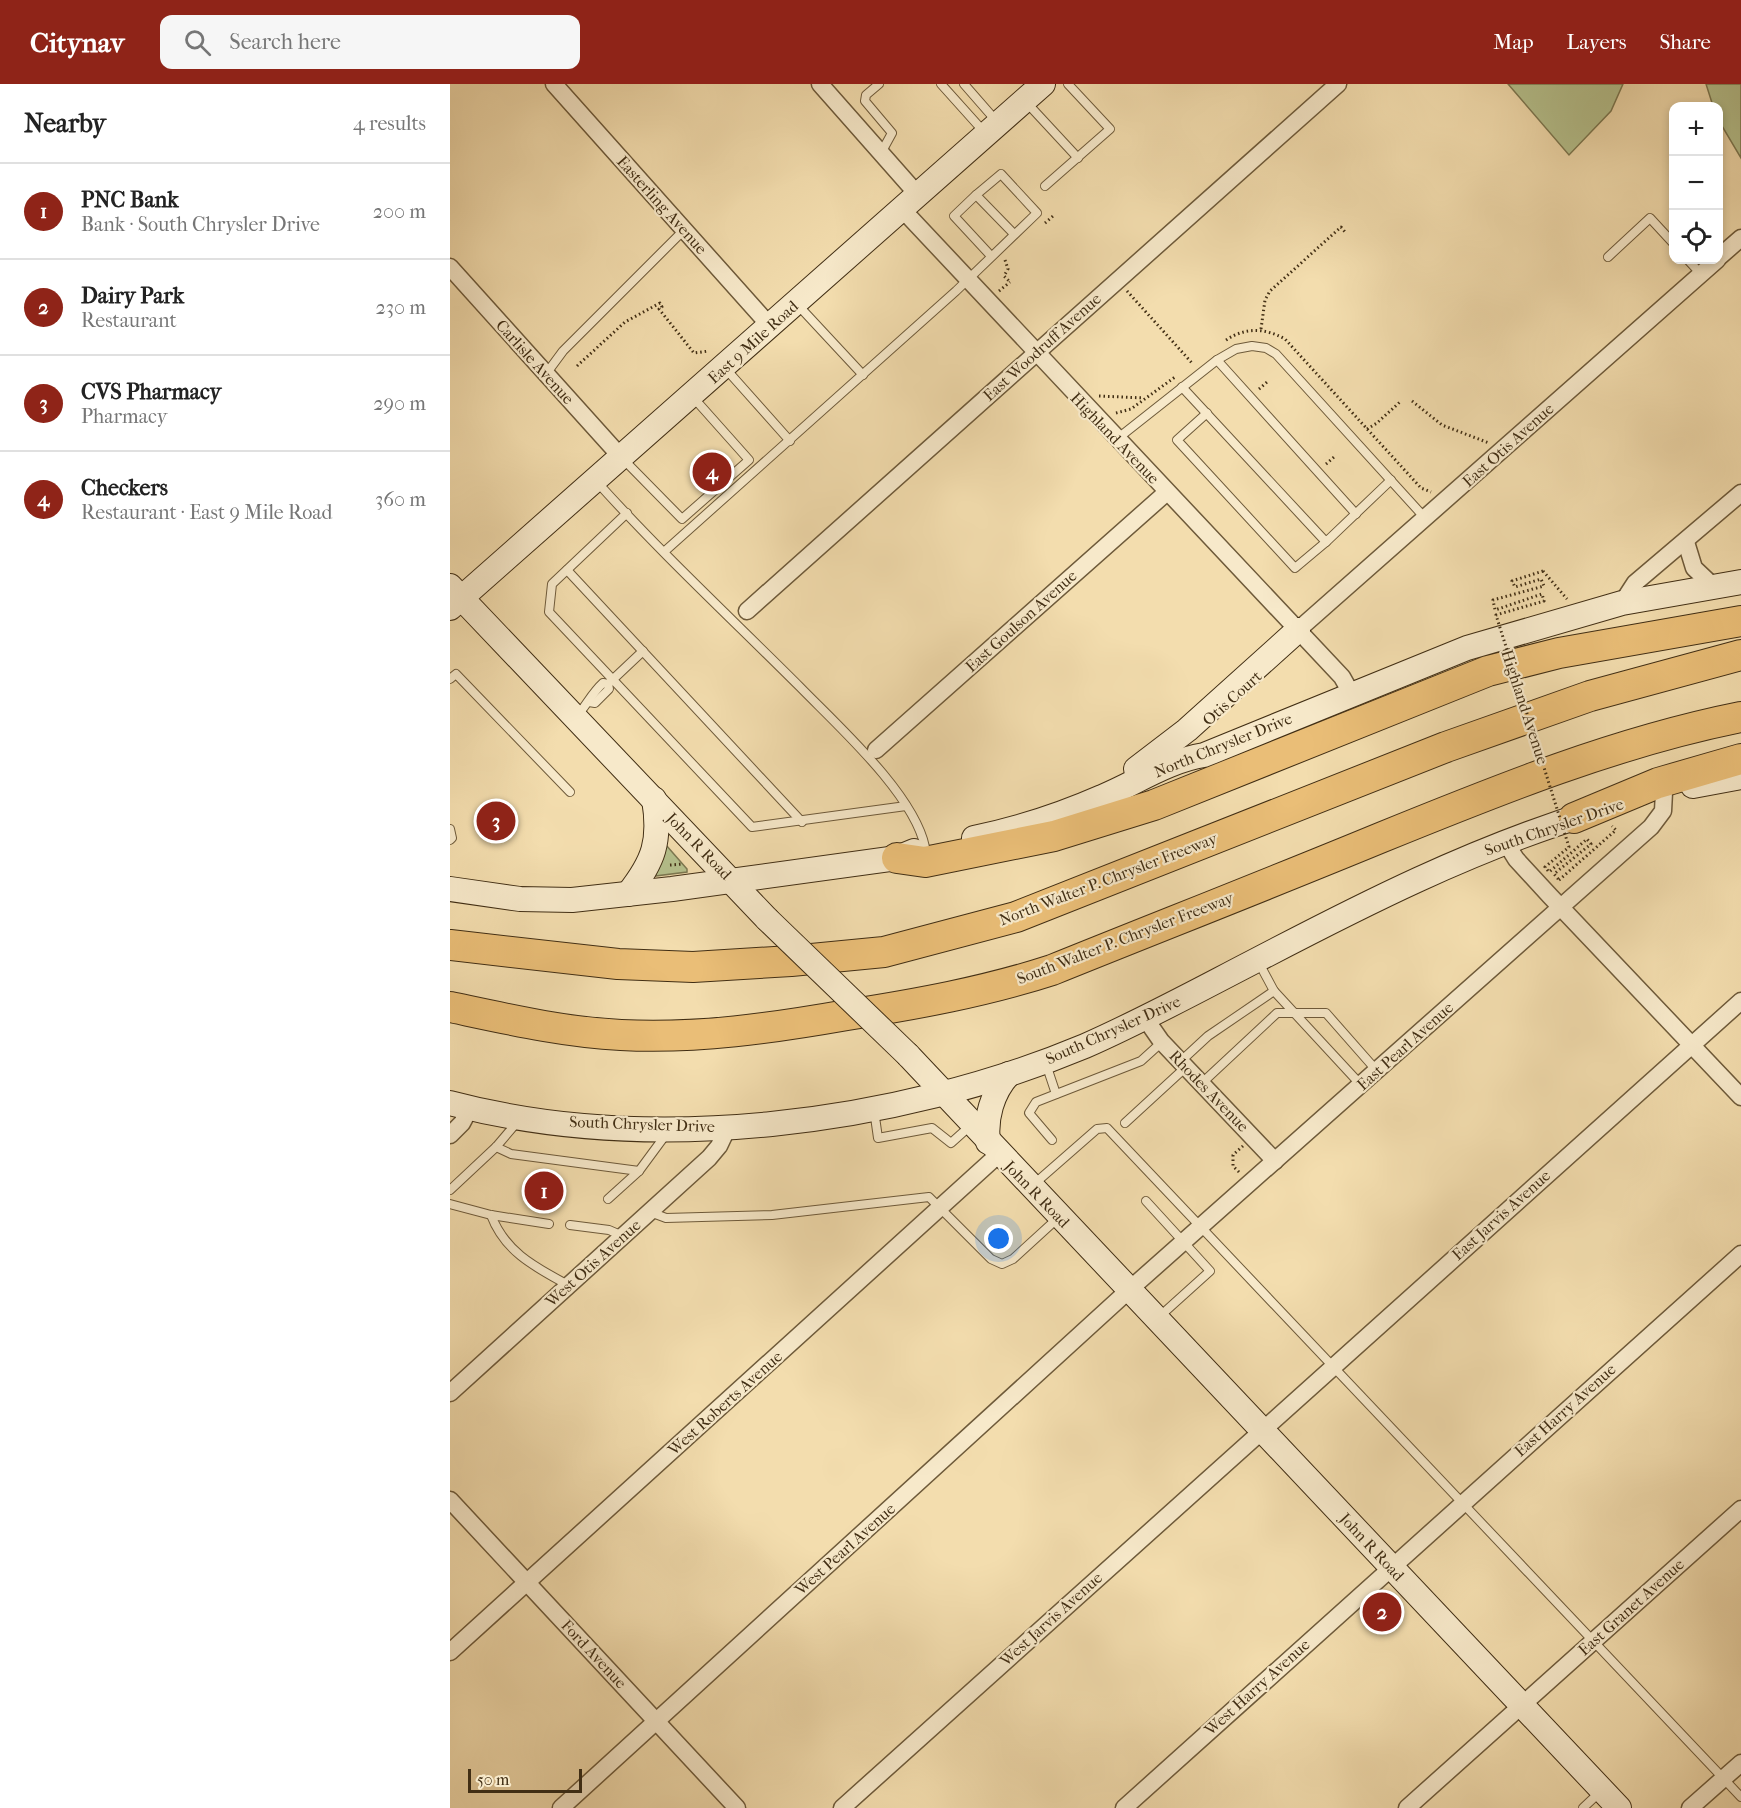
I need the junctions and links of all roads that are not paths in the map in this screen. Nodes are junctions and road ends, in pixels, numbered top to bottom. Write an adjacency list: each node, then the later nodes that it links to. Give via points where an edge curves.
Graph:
1 (554, 84): 16 (street, Easterling Avenue)
2 (820, 84): 11 (street, Highland Avenue)
3 (879, 84): 11 (lane, via 866,95 865,101 892,133)
4 (942, 84): 10 (lane)
5 (964, 84): 10 (lane)
6 (1043, 84): 9 (main road, East 9 Mile Road)
7 (1068, 84): 12 (lane, via 1110,129)
8 (1338, 84): 30 (street, East Woodruff Avenue)
9 (1024, 100): 10 (main road, East 9 Mile Road); 12 (lane)
10 (992, 128): 15 (main road, East 9 Mile Road)
11 (881, 153): 15 (street, Highland Avenue)
12 (1078, 158): 13 (lane)
13 (1045, 186)
14 (976, 195): 17 (lane); 17 (lane, via 1001,174 1037,213); 21 (lane, via 954,216)
15 (910, 202): 27 (street, Highland Avenue); 28 (main road, East 9 Mile Road)
16 (684, 230): 29 (street, Easterling Avenue); 33 (lane, via 563,351)
17 (1014, 234): 21 (lane)
18 (1741, 238): 20 (street, East Otis Avenue)
19 (1669, 239): 22 (lane, via 1650,218)
20 (1723, 254)
21 (991, 256): 27 (lane)
22 (1608, 257)
23 (1692, 264): 26 (lane)
24 (1712, 264): 26 (street, East Otis Avenue)
25 (450, 267): 33 (street, Carlisle Avenue)
26 (1701, 274): 47 (street, East Otis Avenue)
27 (966, 280): 30 (street, Highland Avenue); 34 (lane)
28 (796, 303): 29 (main road, East 9 Mile Road); 34 (lane)
29 (770, 326): 31 (main road, East 9 Mile Road)
30 (1035, 353): 38 (street, Highland Avenue); 56 (street, East Woodruff Avenue)
31 (717, 359): 36 (main road, East 9 Mile Road); 39 (lane)
32 (1217, 360): 35 (lane); 42 (lane, via 1252,346 1276,354); 46 (lane)
33 (546, 374): 40 (street, Carlisle Avenue)
34 (863, 375): 39 (lane)
35 (1182, 387): 37 (lane); 38 (lane)
36 (692, 396): 40 (main road, East 9 Mile Road); 40 (lane, via 749,460 682,519)
37 (1207, 414): 48 (lane); 48 (lane, via 1177,440 1279,551 1295,568)
38 (1117, 439): 43 (street, Highland Avenue)
39 (790, 441): 50 (lane)
40 (621, 457): 41 (main road, East 9 Mile Road)
41 (595, 479): 45 (lane); 54 (main road, East 9 Mile Road)
42 (1391, 480): 46 (lane); 47 (lane)
43 (1167, 492): 58 (street, Highland Avenue); 66 (street, East Goulson Avenue)
44 (1741, 493): 49 (street)
45 (627, 513): 50 (lane); 51 (lane)
46 (1356, 514): 48 (lane)
47 (1425, 518): 58 (street, East Otis Avenue)
48 (1326, 542)
49 (1686, 542): 53 (street, via 1694,568); 55 (street, via 1635,583)
50 (665, 550): 75 (lane, via 850,738)
51 (567, 570): 59 (lane); 62 (lane, via 552,584 549,612)
52 (1741, 582): 53 (main road, North Chrysler Drive)
53 (1713, 586): 55 (main road, North Chrysler Drive)
54 (454, 597): 64 (main road, John R Road)
55 (1622, 603): 63 (main road, North Chrysler Drive, via 1467,648)
56 (747, 611)
57 (1741, 621): 82 (highway, via 1559,653 1488,671 1154,805 1054,836 925,862)
58 (1298, 630): 63 (street, Highland Avenue, via 1342,677); 67 (street, Otis Court, via 1292,645 1184,743); 69 (main road)
59 (642, 651): 62 (lane); 77 (lane)
60 (1741, 655): 87 (highway, North Walter P. Chrysler Freeway, via 1590,696 1446,747 1016,917 884,952 693,967 618,964)
61 (450, 679): 71 (lane, via 456,674)
62 (610, 682): 64 (lane, via 609,689); 77 (lane, via 752,827)
63 (1351, 693): 67 (main road, North Chrysler Drive)
64 (583, 710): 73 (main road, John R Road)
65 (1741, 717): 91 (highway, South Walter P. Chrysler Freeway, via 1585,759 1439,812 1052,970 942,1000 774,1028 706,1034 622,1035 558,1029)
66 (876, 750)
67 (1193, 757): 69 (street); 81 (main road, North Chrysler Drive, via 1047,818 993,834)
68 (1741, 759): 76 (highway, via 1658,783)
69 (1148, 760): 74 (main road)
70 (1741, 777): 72 (main road, South Chrysler Drive)
71 (570, 792)
72 (1664, 792): 76 (main road, South Chrysler Drive); 86 (street, East Pearl Avenue, via 1663,811 1651,827)
73 (654, 799): 83 (main road, John R Road); 85 (main road, via 657,840 646,869)
74 (1091, 802)
75 (906, 806): 77 (lane); 81 (lane, via 918,822)
76 (1574, 818): 80 (main road, South Chrysler Drive)
77 (802, 822)
78 (450, 829): 79 (lane)
79 (450, 840)
80 (1506, 843): 86 (street); 88 (main road, South Chrysler Drive, via 1384,895)
81 (925, 847): 82 (main road, North Chrysler Drive)
82 (897, 858): 83 (main road, North Chrysler Drive)
83 (732, 880): 85 (main road, North Chrysler Drive); 102 (main road, John R Road, bridge)
84 (450, 889): 85 (main road, North Chrysler Drive, via 547,900)
85 (628, 894)
86 (1561, 908): 95 (street); 98 (street, East Pearl Avenue)
87 (450, 945)
88 (1257, 959): 89 (lane); 93 (main road, South Chrysler Drive)
89 (1274, 991): 92 (lane); 97 (lane, via 1235,1016)
90 (1741, 1001): 95 (street, East Jarvis Avenue)
91 (450, 1007)
92 (1296, 1013): 98 (lane, via 1326,1013); 100 (lane, via 1277,1014); 101 (lane)
93 (1144, 1018): 94 (street, Rhodes Avenue); 96 (main road, South Chrysler Drive)
94 (1162, 1042): 97 (street, Rhodes Avenue); 103 (lane, via 1141,1061)
95 (1692, 1045): 104 (street); 136 (street, East Jarvis Avenue)
96 (1045, 1061): 99 (main road, South Chrysler Drive); 103 (lane)
97 (1183, 1064): 100 (street, Rhodes Avenue); 108 (lane)
98 (1377, 1071): 101 (street, East Pearl Avenue)
99 (1009, 1074): 102 (main road, South Chrysler Drive); 115 (main road, via 988,1114)
100 (1202, 1083): 116 (street, Rhodes Avenue)
101 (1361, 1085): 116 (street, East Pearl Avenue)
102 (944, 1092): 106 (main road, South Chrysler Drive); 109 (main road, John R Road)
103 (1056, 1094): 113 (lane, via 1036,1102 1029,1113)
104 (1741, 1097)
105 (460, 1106): 107 (main road, South Chrysler Drive); 112 (street, via 462,1124)
106 (874, 1110): 109 (lane, via 878,1138 932,1128 951,1143); 111 (main road, South Chrysler Drive)
107 (522, 1117): 110 (main road, South Chrysler Drive); 114 (lane)
108 (1125, 1123)
109 (972, 1124): 115 (main road, John R Road)
110 (671, 1127): 111 (main road, South Chrysler Drive); 117 (lane)
111 (728, 1127): 124 (street, West Otis Avenue, via 716,1151)
112 (450, 1135)
113 (1052, 1140)
114 (496, 1147): 117 (lane, via 511,1154); 119 (lane)
115 (994, 1148): 118 (main road, John R Road); 123 (street, West Roberts Avenue)
116 (1275, 1161): 129 (street, East Pearl Avenue)
117 (639, 1171): 120 (lane)
118 (1030, 1188): 126 (main road, John R Road); 129 (lane, via 1097,1129 1107,1128)
119 (450, 1190)
120 (608, 1199)
121 (1146, 1201): 131 (lane)
122 (450, 1204): 125 (lane)
123 (940, 1207): 124 (lane, via 929,1197 772,1215 666,1218); 126 (lane, via 991,1259 1002,1264 1013,1259); 143 (street, West Roberts Avenue)
124 (650, 1212): 130 (street, West Otis Avenue)
125 (491, 1215): 127 (lane); 133 (lane, via 501,1238 514,1251)
126 (1059, 1217): 134 (main road, John R Road)
127 (549, 1224)
128 (570, 1225): 130 (lane, via 609,1230)
129 (1202, 1226): 131 (street, East Pearl Avenue); 136 (lane)
130 (623, 1236): 133 (street, West Otis Avenue)
131 (1183, 1243): 134 (street, East Pearl Avenue); 135 (lane, via 1210,1271)
132 (1741, 1254): 140 (street, East Harry Avenue)
133 (568, 1285): 137 (street, West Otis Avenue)
134 (1129, 1290): 135 (main road, John R Road); 147 (street, West Pearl Avenue)
135 (1157, 1320): 138 (main road, John R Road)
136 (1332, 1366): 138 (street, East Jarvis Avenue); 140 (lane)
137 (450, 1393)
138 (1260, 1430): 142 (main road, John R Road); 154 (street, West Jarvis Avenue)
139 (450, 1500): 143 (street, Ford Avenue)
140 (1462, 1502): 142 (street, East Harry Avenue); 144 (lane)
141 (1741, 1509): 144 (street, East Granet Avenue)
142 (1390, 1567): 146 (main road, John R Road); 155 (street, West Harry Avenue)
143 (527, 1583): 145 (street, West Roberts Avenue); 147 (street, Ford Avenue)
144 (1594, 1640): 146 (street, East Granet Avenue); 149 (lane)
145 (450, 1652)
146 (1521, 1704): 150 (main road, John R Road); 156 (street, East Granet Avenue)
147 (656, 1721): 152 (street, West Pearl Avenue); 153 (street, Ford Avenue)
148 (1741, 1763): 149 (street)
149 (1724, 1778): 151 (lane); 159 (street)
150 (1602, 1790): 157 (lane); 158 (main road, John R Road)
151 (1741, 1797)
152 (561, 1808)
153 (737, 1808)
154 (842, 1808)
155 (1124, 1808)
156 (1407, 1808)
157 (1582, 1808)
158 (1619, 1808)
159 (1690, 1808)

